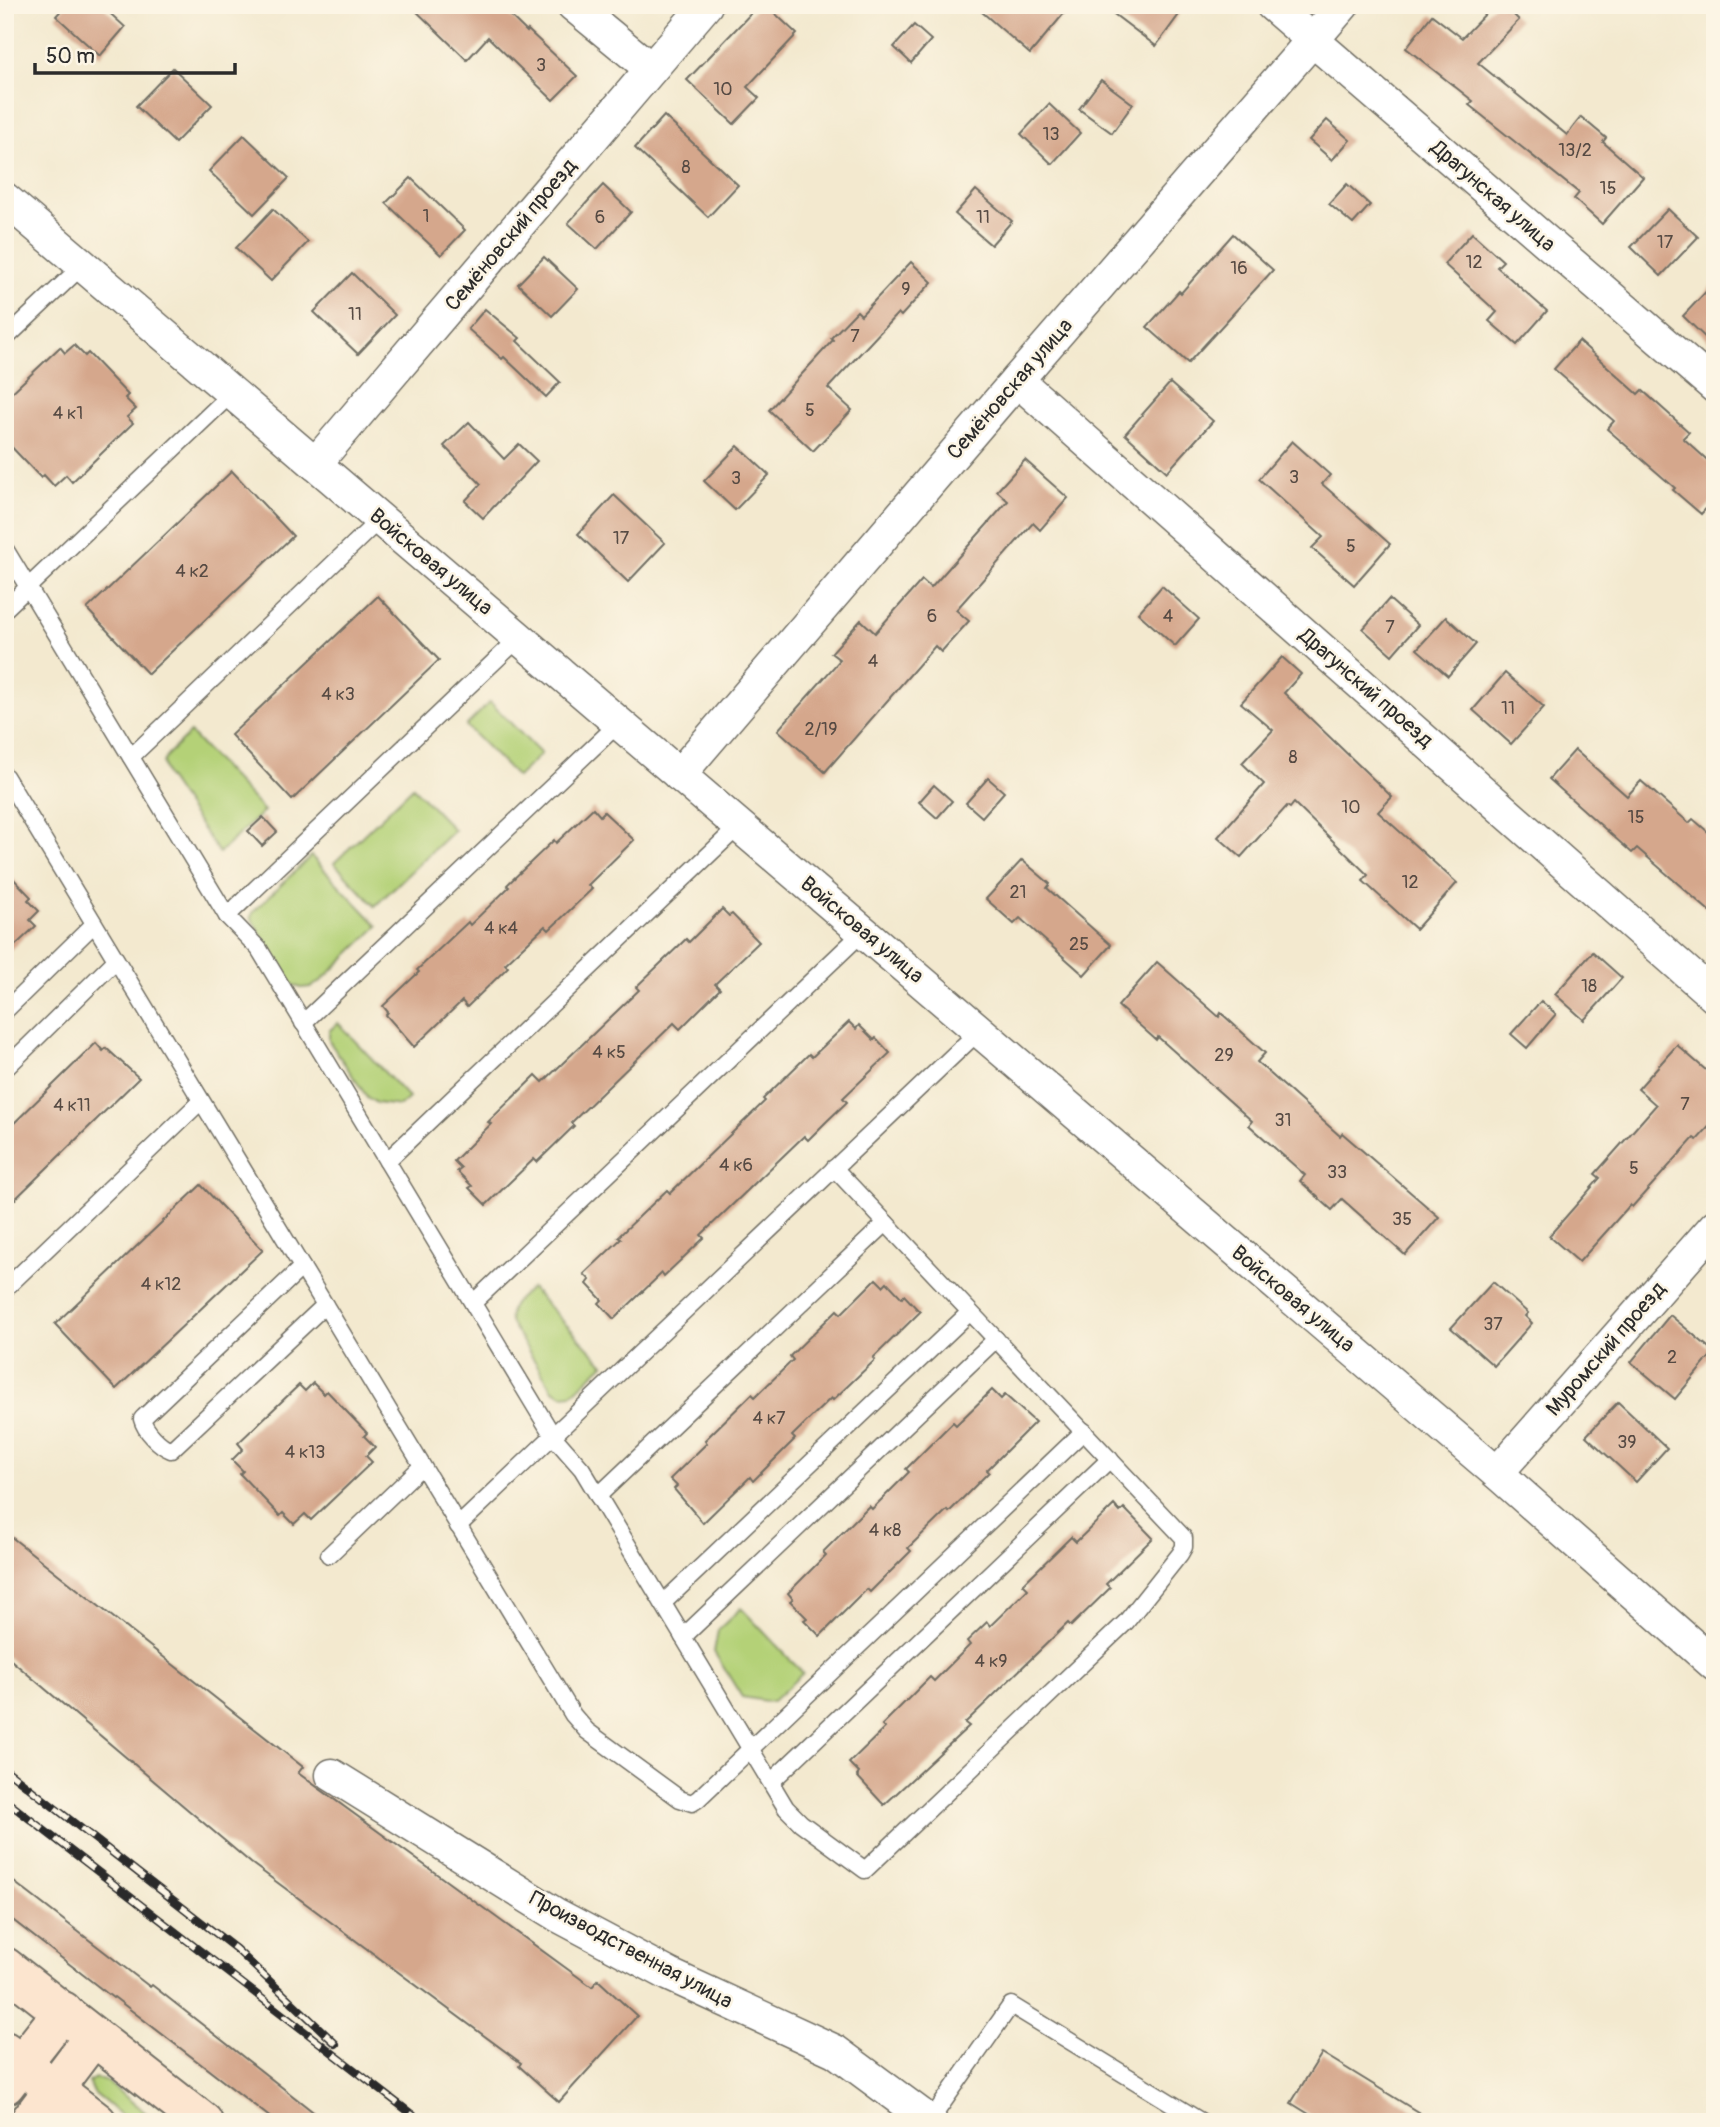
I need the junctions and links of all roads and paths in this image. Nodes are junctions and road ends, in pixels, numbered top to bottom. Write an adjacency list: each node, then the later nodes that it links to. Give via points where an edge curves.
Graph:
1 (573, 5): 6 (street)
2 (706, 5): 6 (street, Семёновский проезд)
3 (1272, 5): 5 (street, Драгунская улица)
4 (1343, 5): 5 (street, Семёновская улица)
5 (1312, 40): 10 (street, Семёновская улица); 11 (street, Драгунская улица)
6 (651, 69): 13 (street, Семёновский проезд)
7 (5, 199): 8 (street, Войсковая улица)
8 (83, 265): 9 (lane); 12 (street, Войсковая улица)
9 (5, 339)
10 (1017, 380): 21 (street, Семёновская улица); 28 (street, Драгунский проезд)
11 (1715, 387)
12 (232, 393): 13 (street, Войсковая улица); 16 (lane)
13 (316, 464): 14 (street, Войсковая улица)
14 (380, 519): 18 (street, Войсковая улица); 20 (lane)
15 (5, 549): 16 (lane)
16 (28, 587): 17 (lane); 20 (lane)
17 (5, 609)
18 (519, 638): 19 (street, Войсковая улица); 24 (lane)
19 (619, 723): 21 (street, Войсковая улица); 30 (lane)
20 (131, 757): 24 (lane)
21 (679, 775): 23 (street, Войсковая улица)
22 (5, 776): 25 (lane)
23 (739, 826): 26 (street, Войсковая улица); 34 (lane)
24 (227, 916): 30 (lane, via 259,949)
25 (94, 924): 27 (lane); 29 (lane)
26 (863, 932): 31 (street, Войсковая улица); 40 (lane)
27 (116, 960): 32 (lane); 33 (lane)
28 (1715, 997)
29 (5, 1011)
30 (303, 1023): 34 (lane)
31 (979, 1031): 35 (lane); 48 (street, Войсковая улица)
32 (5, 1069)
33 (201, 1101): 38 (lane); 39 (lane)
34 (387, 1161): 40 (lane)
35 (834, 1168): 36 (lane); 45 (lane)
36 (886, 1223): 42 (lane); 49 (lane)
37 (1715, 1226): 48 (street, Муромский проезд)
38 (302, 1267): 41 (lane); 41 (lane, via 142,1419 144,1426 165,1448 174,1448)
39 (7, 1287)
40 (473, 1303): 45 (lane)
41 (325, 1305): 47 (lane)
42 (970, 1311): 43 (lane); 52 (lane)
43 (996, 1339): 44 (lane); 53 (lane)
44 (1084, 1431): 46 (lane); 55 (lane)
45 (553, 1436): 49 (lane); 50 (lane)
46 (1110, 1459): 57 (lane); 57 (lane, via 1179,1531 1184,1547 1126,1622 1096,1651 865,1870 792,1816)
47 (422, 1466): 50 (lane); 51 (lane)
48 (1497, 1473): 54 (street, Войсковая улица)
49 (598, 1496): 52 (lane)
50 (458, 1526): 55 (lane, via 587,1731 686,1802 698,1799)
51 (329, 1555)
52 (663, 1603): 53 (lane)
53 (683, 1637): 55 (lane)
54 (1715, 1665)
55 (751, 1749): 57 (lane)
56 (332, 1775): 63 (street, Производственная улица, via 557,1916 670,1975 835,2051)
57 (771, 1782)
58 (5, 1967): 59 (main road)
59 (63, 2011): 60 (main road); 61 (main road)
60 (93, 2037): 62 (main road); 66 (main road)
61 (11, 2066): 62 (main road)
62 (53, 2089): 64 (main road); 65 (main road)
63 (930, 2121): 67 (lane, via 1011,2005)
64 (29, 2122)
65 (97, 2122)
66 (203, 2122)
67 (1202, 2122)

